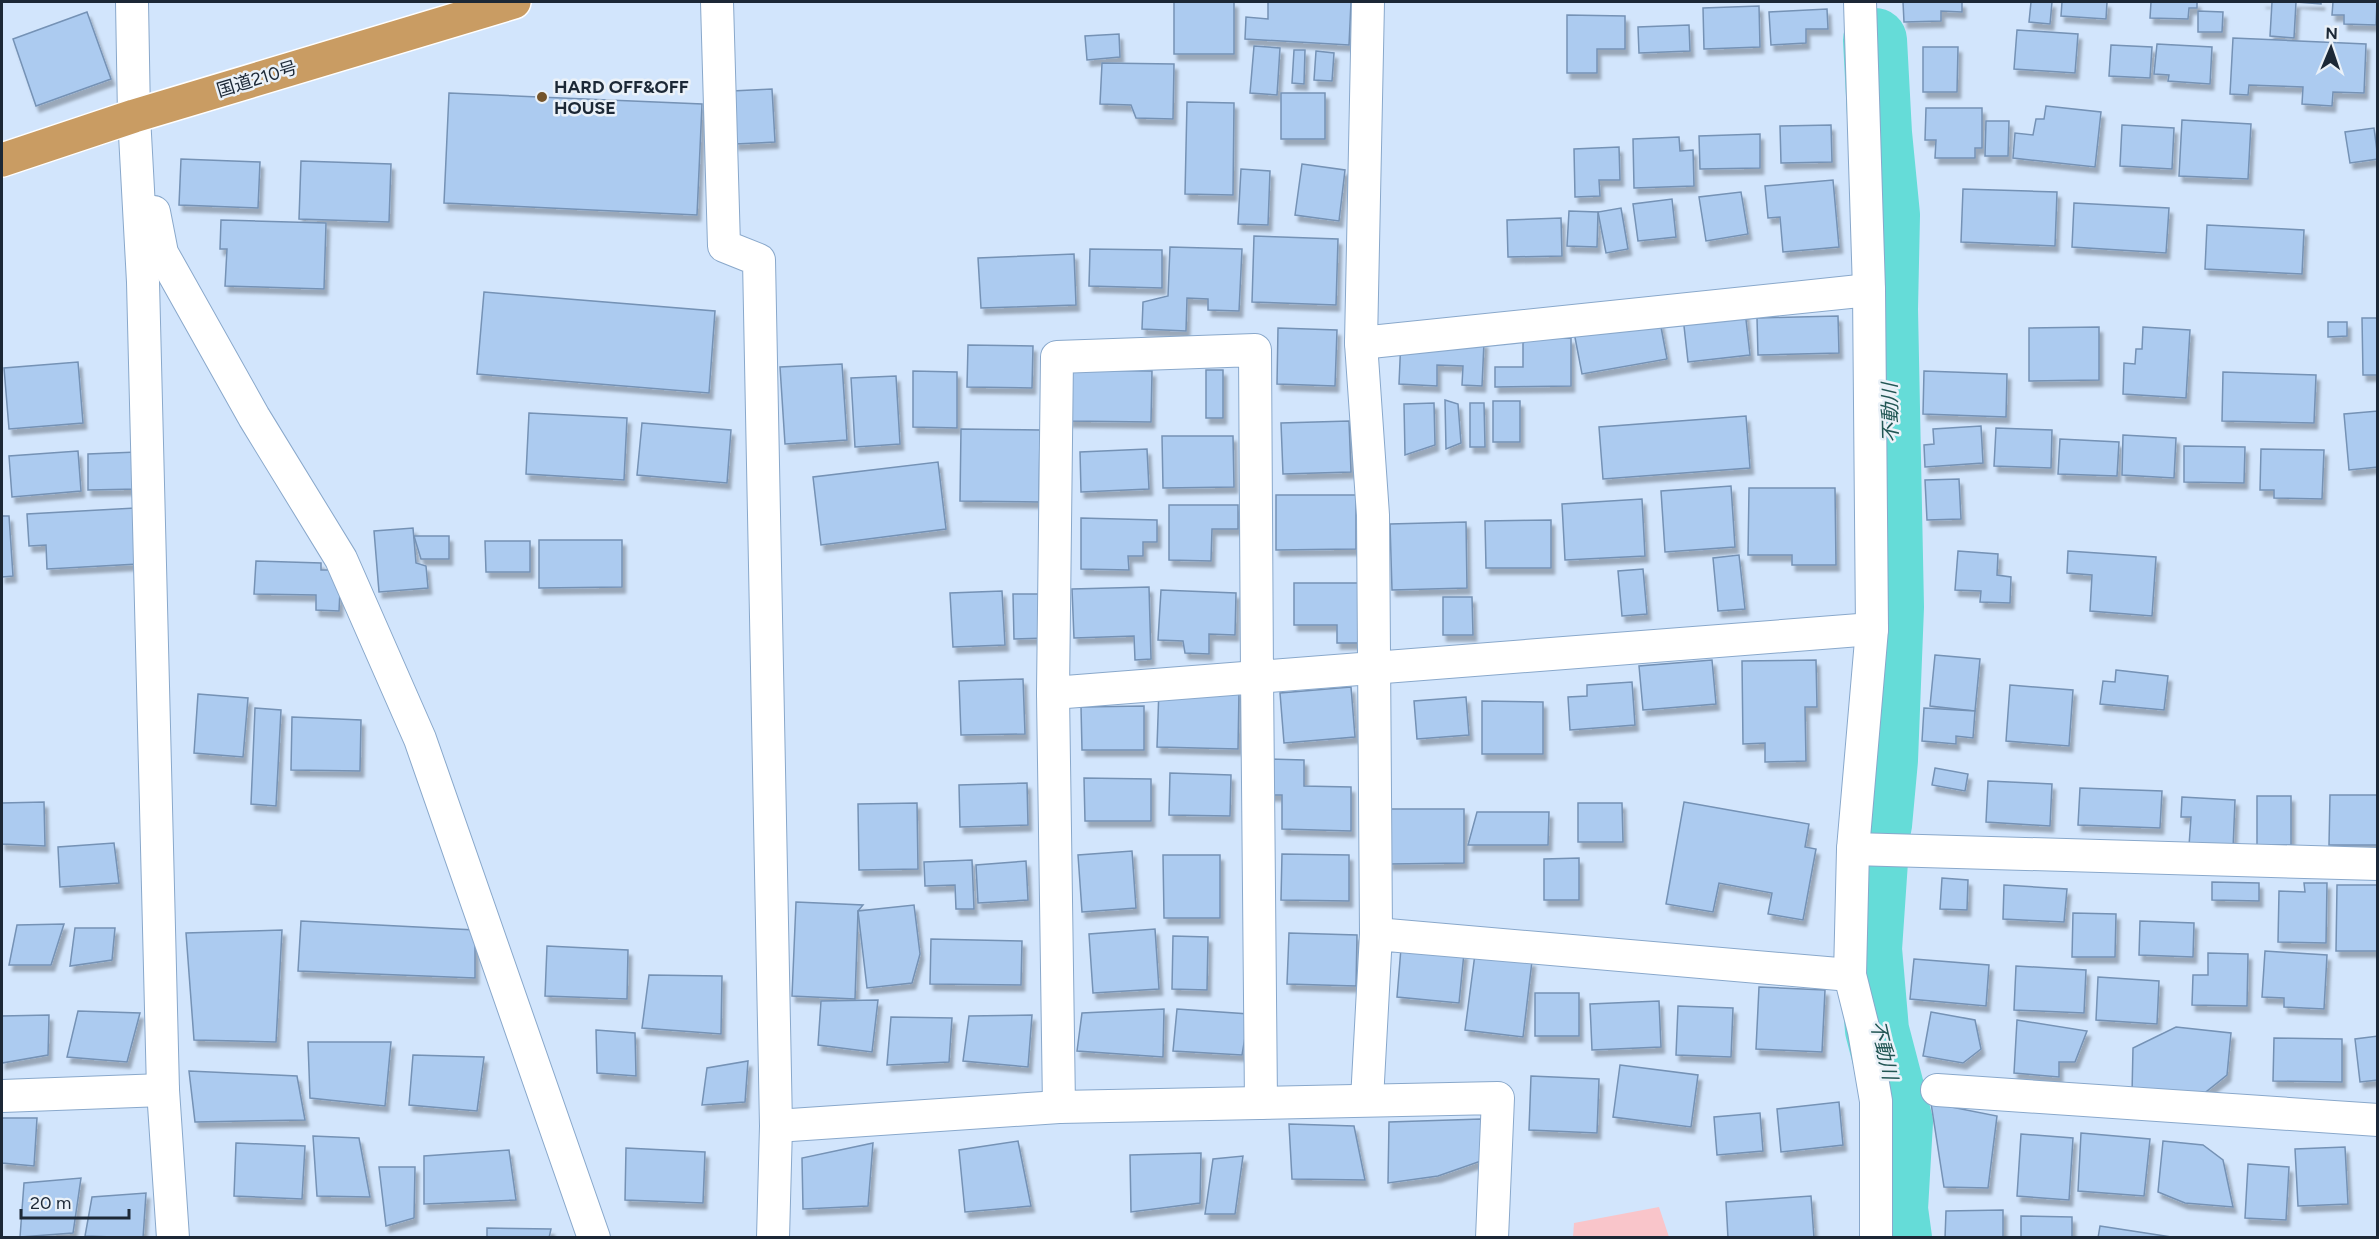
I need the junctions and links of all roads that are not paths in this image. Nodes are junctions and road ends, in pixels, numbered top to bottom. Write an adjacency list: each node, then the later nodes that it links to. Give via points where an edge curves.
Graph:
1 (132, 2): 6 (street)
2 (514, 2): 6 (highway, 国道210号)
3 (717, 2): 25 (street, via 724,246 759,260)
4 (1368, 2): 9 (street)
5 (1860, 2): 8 (street)
6 (134, 116): 7 (highway, 国道210号); 18 (street, via 142,282); 27 (street, via 162,253 254,417 341,559 420,739)
7 (2, 160)
8 (1869, 290): 9 (street); 10 (street)
9 (1361, 343): 11 (street, via 1373,515)
10 (1872, 629): 11 (street); 14 (street)
11 (1374, 668): 12 (street); 16 (street)
12 (1257, 677): 13 (street); 13 (street, via 1255,350 1057,357); 22 (street)
13 (1053, 693): 23 (street)
14 (1853, 849): 15 (street); 17 (street)
15 (2378, 864)
16 (1376, 934): 17 (street); 21 (street)
17 (1850, 975): 30 (street, via 1876,1101)
18 (163, 1090): 20 (street); 26 (street)
19 (1937, 1090): 24 (street)
20 (2, 1096)
21 (1367, 1101): 22 (street); 29 (street, via 1498,1098)
22 (1262, 1103): 23 (street)
23 (1059, 1107): 25 (street)
24 (2378, 1120)
25 (776, 1126): 28 (street)
26 (173, 1238)
27 (594, 1238)
28 (773, 1238)
29 (1492, 1238)
30 (1876, 1238)

